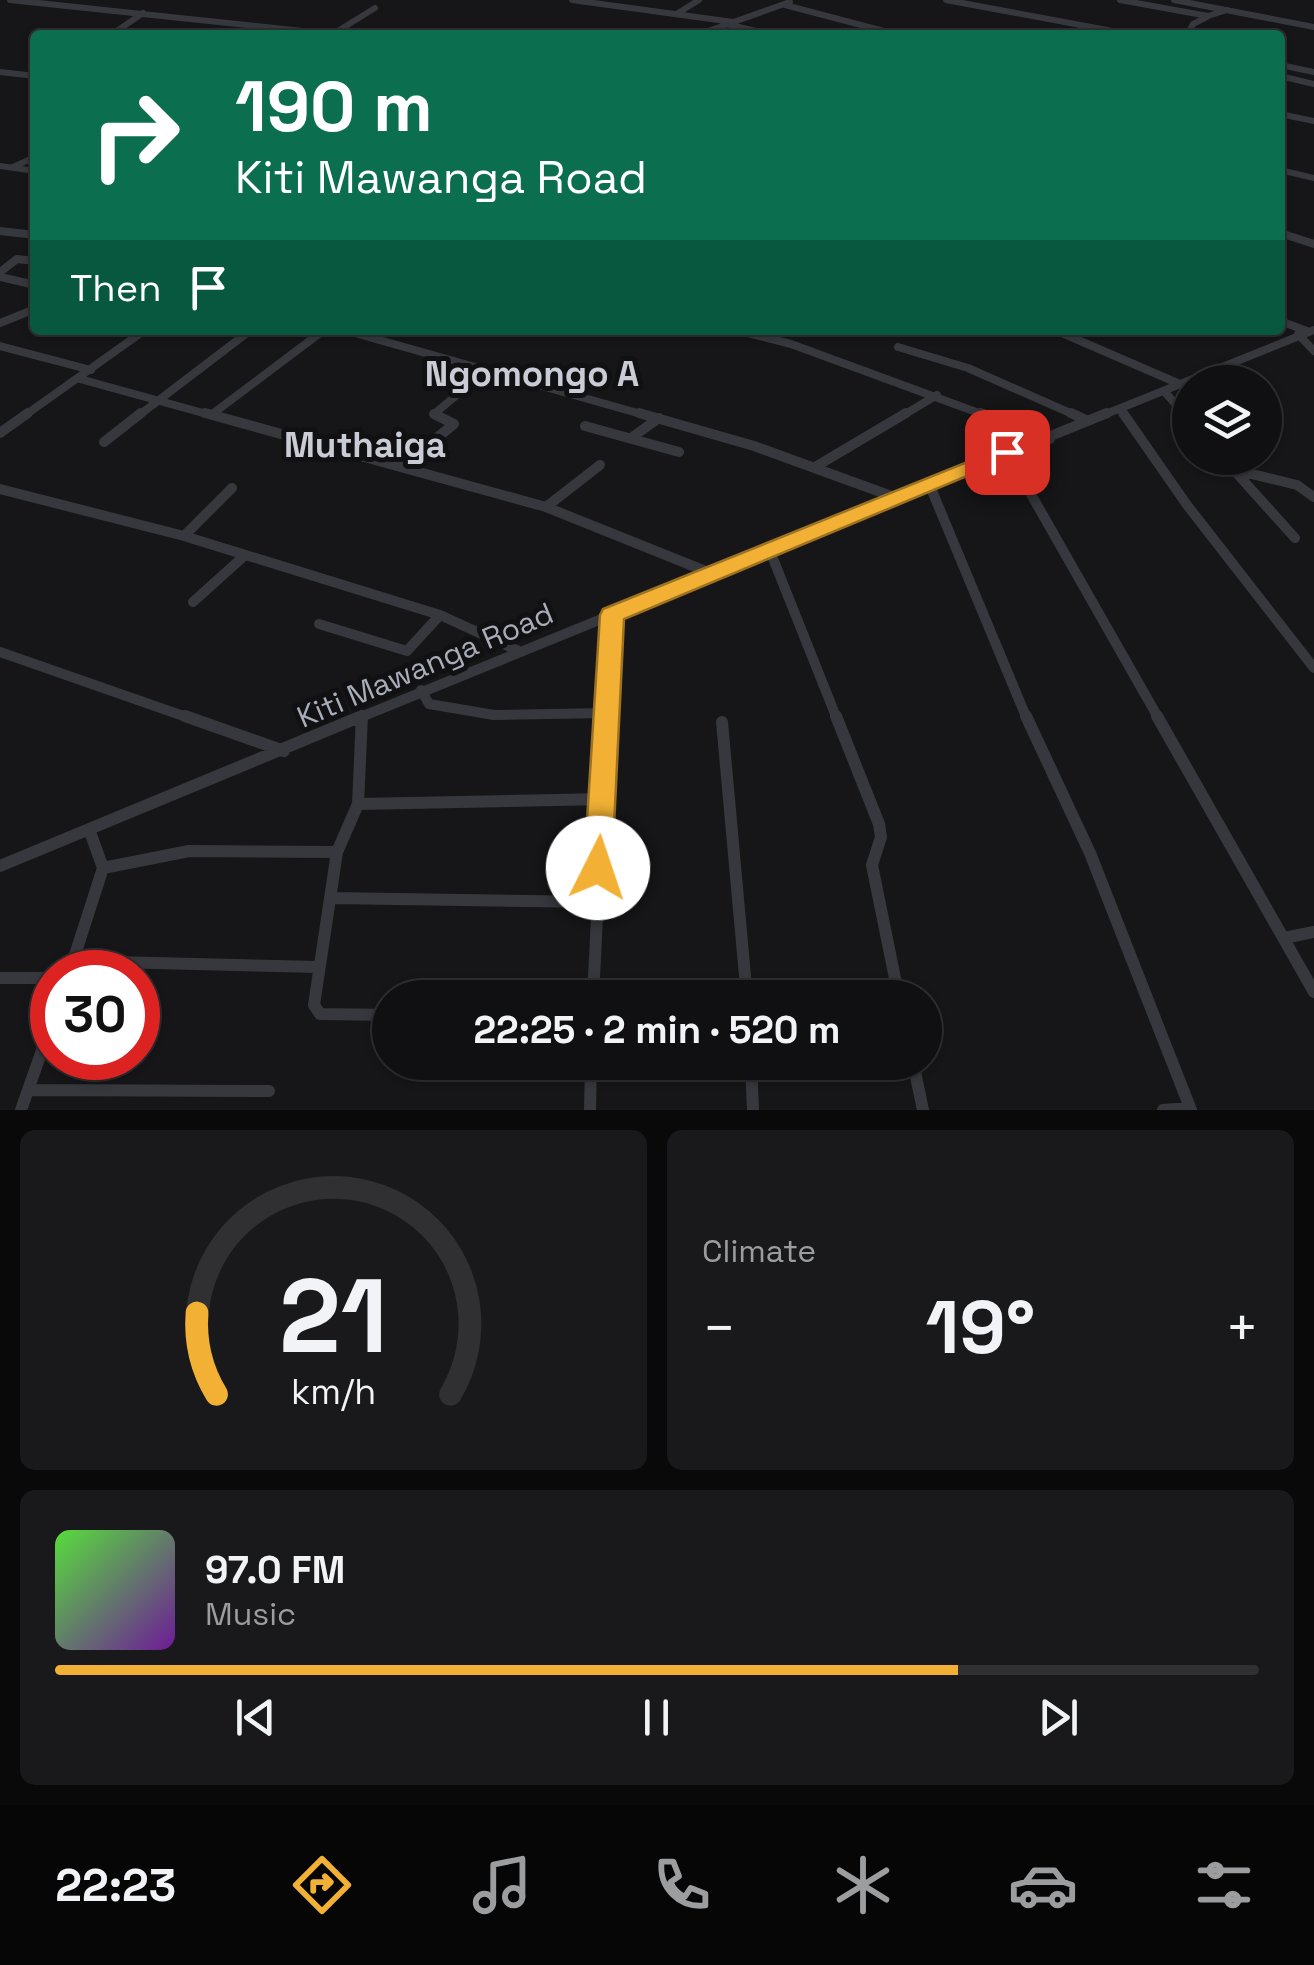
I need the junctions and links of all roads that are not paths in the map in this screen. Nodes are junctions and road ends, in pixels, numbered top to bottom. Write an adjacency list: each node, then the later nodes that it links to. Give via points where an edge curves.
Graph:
1 (10, 0): 10 (street)
2 (92, 0): 10 (street)
3 (572, 0): 14 (street)
4 (699, 0): 14 (street)
5 (794, 0): 9 (street)
6 (946, 0): 25 (street)
7 (1120, 0): 15 (street)
8 (1174, 0): 12 (street)
9 (785, 5): 16 (street); 24 (street)
10 (82, 7): 13 (street)
11 (376, 8): 21 (street)
12 (1228, 10): 15 (street); 17 (street)
13 (142, 13): 18 (street); 19 (street)
14 (677, 14): 16 (street)
15 (1208, 16): 26 (street)
16 (730, 23): 22 (street); 23 (street)
17 (1314, 26)
18 (275, 28): 20 (street)
19 (118, 30)
20 (292, 30)
21 (343, 30)
22 (711, 30)
23 (756, 30)
24 (879, 30)
25 (1107, 30)
26 (1189, 30)
27 (1285, 66): 28 (street)
28 (1297, 68): 30 (street); 32 (street)
29 (0, 72): 31 (street)
30 (1314, 72)
31 (30, 75)
32 (1285, 76)
33 (1285, 79): 34 (street)
34 (1314, 84)
35 (1285, 115): 36 (street)
36 (1314, 121)
37 (30, 160): 39 (street)
38 (0, 166): 39 (street)
39 (12, 167): 40 (street)
40 (30, 170)
41 (1285, 171): 42 (street)
42 (1314, 178)
43 (0, 231): 44 (street)
44 (30, 234)
45 (1285, 234): 46 (street)
46 (1314, 244)
47 (30, 261): 48 (street, via 17,260)
48 (0, 275): 49 (street)
49 (30, 284)
50 (30, 311): 51 (street)
51 (0, 323)
52 (1307, 332): 61 (street); 62 (street, Kiti Mawanga Road)
53 (138, 335): 64 (street)
54 (243, 335): 71 (street)
55 (317, 335): 73 (street)
56 (362, 335): 63 (street)
57 (756, 335): 69 (street)
58 (1067, 335): 66 (street)
59 (0, 346): 64 (street)
60 (898, 347): 75 (street, via 968,368)
61 (1314, 351)
62 (1229, 365)
63 (488, 369): 74 (street); 85 (street, via 434,414 454,420 452,427)
64 (91, 370): 65 (street)
65 (80, 380): 71 (street); 77 (street)
66 (1172, 381)
67 (1172, 388): 68 (street, Kiti Mawanga Road)
68 (1164, 391): 70 (street); 72 (street, Kiti Mawanga Road)
69 (937, 395): 79 (street); 84 (street)
70 (1172, 400)
71 (161, 401): 73 (street); 80 (street)
72 (1120, 410): 75 (street, Kiti Mawanga Road); 105 (street)
73 (211, 415): 85 (street)
74 (660, 418): 78 (street); 84 (street)
75 (1088, 421): 79 (street, Kiti Mawanga Road)
76 (585, 426): 78 (street)
77 (0, 434)
78 (631, 438): 81 (street)
79 (1050, 439): 82 (street, Kiti Mawanga Road)
80 (104, 442)
81 (680, 452)
82 (1007, 452): 88 (street, Kiti Mawanga Road); 120 (street)
83 (600, 466): 93 (street)
84 (815, 467): 92 (street)
85 (401, 468): 93 (street)
86 (1238, 475): 95 (street)
87 (1255, 475): 91 (street, via 1297,485)
88 (930, 486): 92 (street, Kiti Mawanga Road); 137 (street, via 1090,853)
89 (232, 488): 94 (street)
90 (0, 489): 94 (street)
91 (1314, 497)
92 (898, 499): 96 (street, Kiti Mawanga Road)
93 (546, 506): 98 (street)
94 (184, 536): 97 (street)
95 (1295, 538)
96 (770, 551): 98 (street, Kiti Mawanga Road); 128 (street, via 879,824 872,865)
97 (244, 557): 99 (street); 101 (street)
98 (714, 574): 100 (street, Kiti Mawanga Road)
99 (192, 602)
100 (612, 615): 104 (street, Kiti Mawanga Road); 107 (street)
101 (440, 616): 102 (street, via 408,652); 104 (street)
102 (319, 624)
103 (0, 652): 110 (street)
104 (520, 652): 106 (street, Kiti Mawanga Road)
105 (1314, 668)
106 (420, 690): 107 (street, via 429,704 494,715); 108 (street, Kiti Mawanga Road)
107 (606, 713): 111 (street)
108 (362, 714): 110 (street, Kiti Mawanga Road); 112 (street)
109 (722, 722): 127 (street)
110 (284, 751): 113 (street, Kiti Mawanga Road)
111 (603, 799): 112 (street); 118 (street)
112 (358, 804): 114 (street)
113 (89, 829): 115 (street, Kiti Mawanga Road); 116 (street)
114 (337, 852): 116 (street, via 165,853); 117 (street)
115 (0, 866)
116 (103, 868): 121 (street)
117 (332, 898): 118 (street); 123 (street)
118 (596, 902): 126 (street)
119 (1314, 932): 120 (street)
120 (1284, 938): 129 (street)
121 (76, 950)
122 (160, 967): 123 (street)
123 (318, 967): 130 (street, via 315,1011)
124 (0, 978): 125 (street)
125 (30, 978)
126 (594, 980)
127 (745, 980)
128 (896, 980)
129 (1314, 992)
130 (372, 1014)
131 (32, 1080): 135 (street)
132 (591, 1080): 139 (street)
133 (752, 1080): 140 (street)
134 (917, 1080): 141 (street)
135 (29, 1090): 136 (street); 138 (street)
136 (269, 1092)
137 (1191, 1109): 142 (street)
138 (21, 1110)
139 (590, 1110)
140 (753, 1110)
141 (923, 1110)
142 (1163, 1110)

